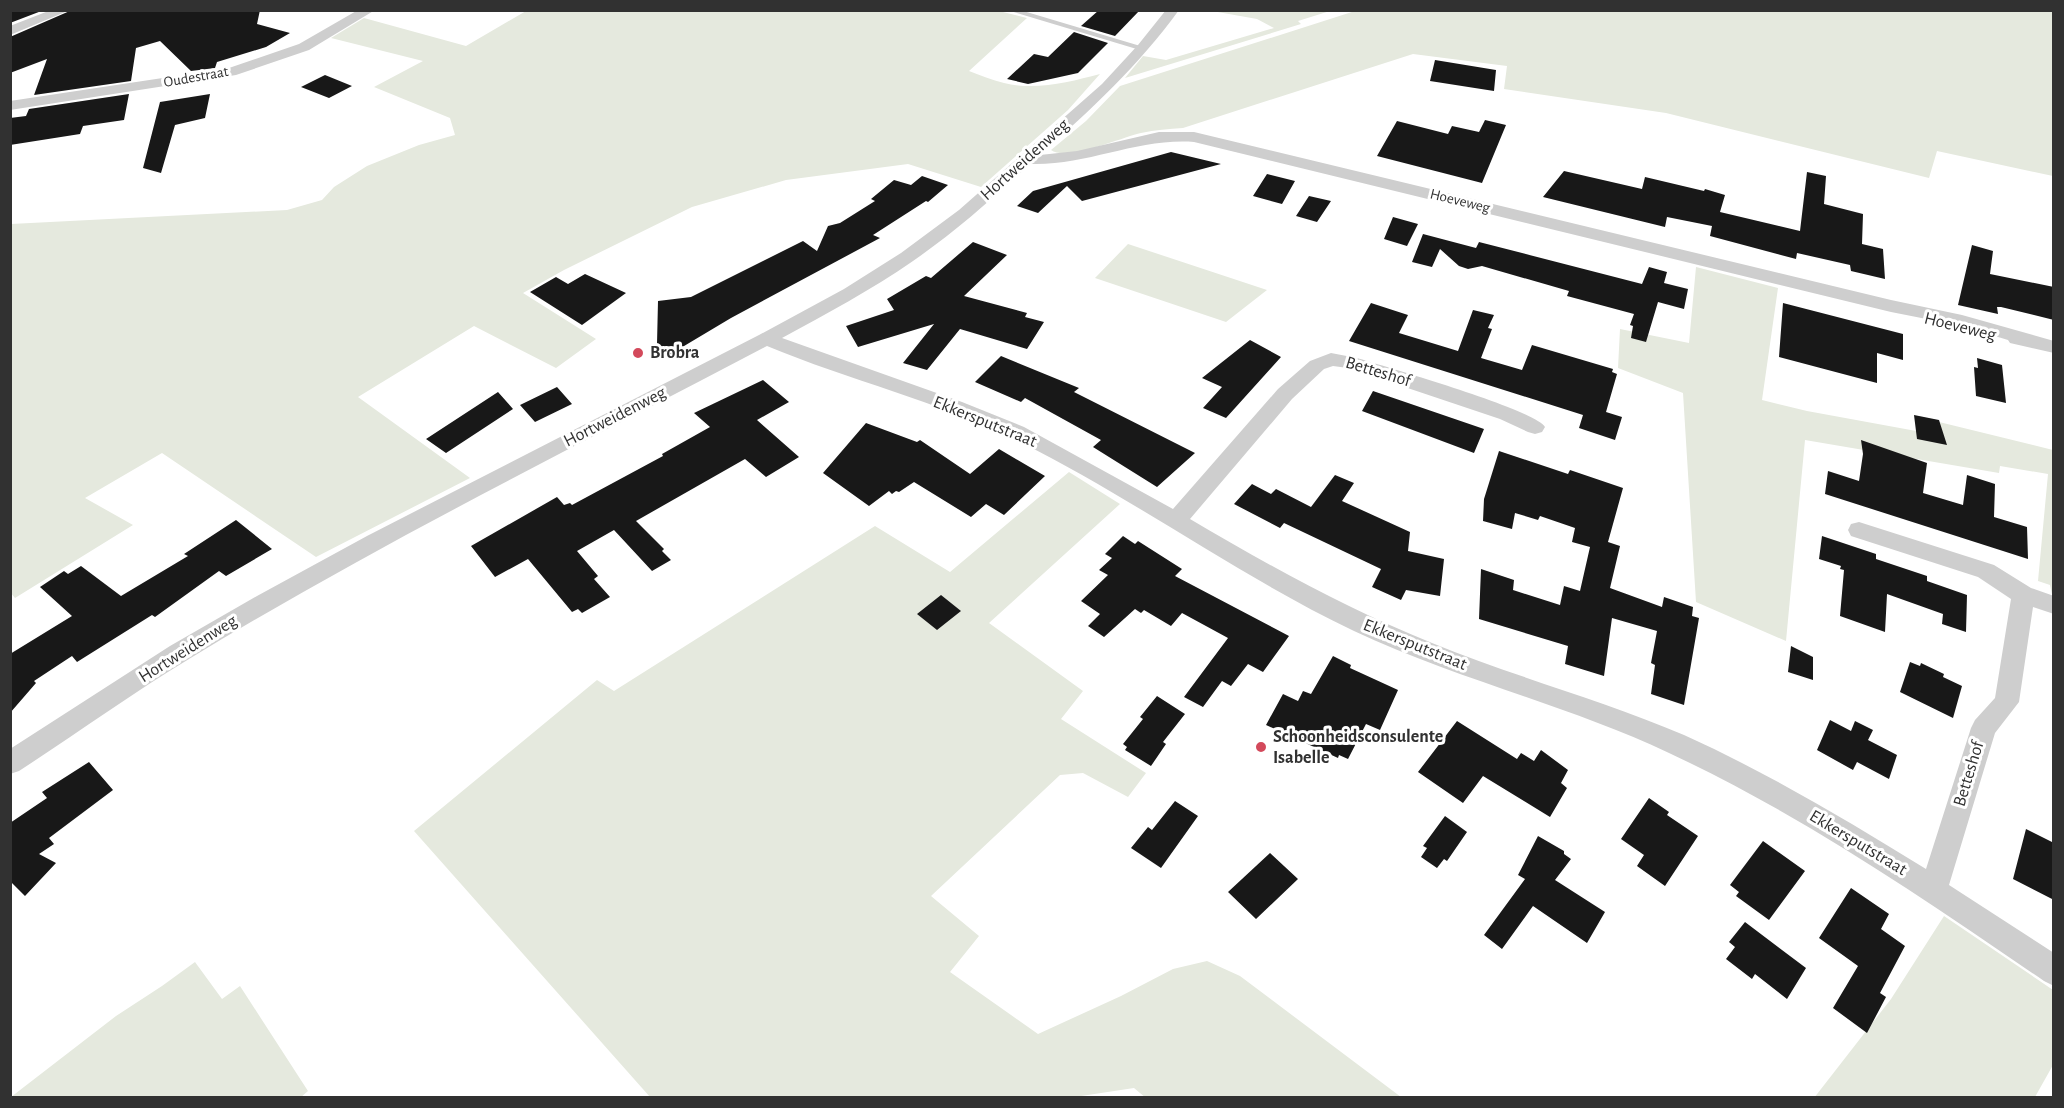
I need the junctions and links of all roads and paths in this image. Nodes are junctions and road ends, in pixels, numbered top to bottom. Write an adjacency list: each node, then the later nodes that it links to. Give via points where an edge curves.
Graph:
1 (64, 10): 5 (street)
2 (369, 10): 7 (street, Oudestraat, via 304,47 231,72)
3 (1010, 10): 6 (lane)
4 (1173, 10): 6 (street, Hortweidenweg)
5 (10, 31)
6 (1143, 48): 8 (street, Hortweidenweg, via 1107,87)
7 (10, 106)
8 (1027, 159): 9 (street, Hortweidenweg, via 966,214 908,256); 10 (street, Hoeveweg, via 1059,160 1153,135 1194,137 1891,306 1973,332)
9 (766, 339): 12 (street, Ekkersputstraat, via 1019,433); 16 (street, Hortweidenweg, via 265,603 179,653)
10 (2054, 347)
11 (1535, 427): 12 (street, Betteshof, via 1507,414 1331,359 1317,365 1285,394)
12 (1175, 521): 17 (street, Ekkersputstraat, via 1261,572 1394,638 1460,665 1584,706 1716,763 1826,823)
13 (1859, 530): 14 (street, via 1986,571)
14 (2023, 595): 15 (street); 17 (street, Betteshof, via 2007,702 1984,728)
15 (2054, 605)
16 (10, 763)
17 (1934, 889): 18 (street, Ekkersputstraat)
18 (2054, 971)

